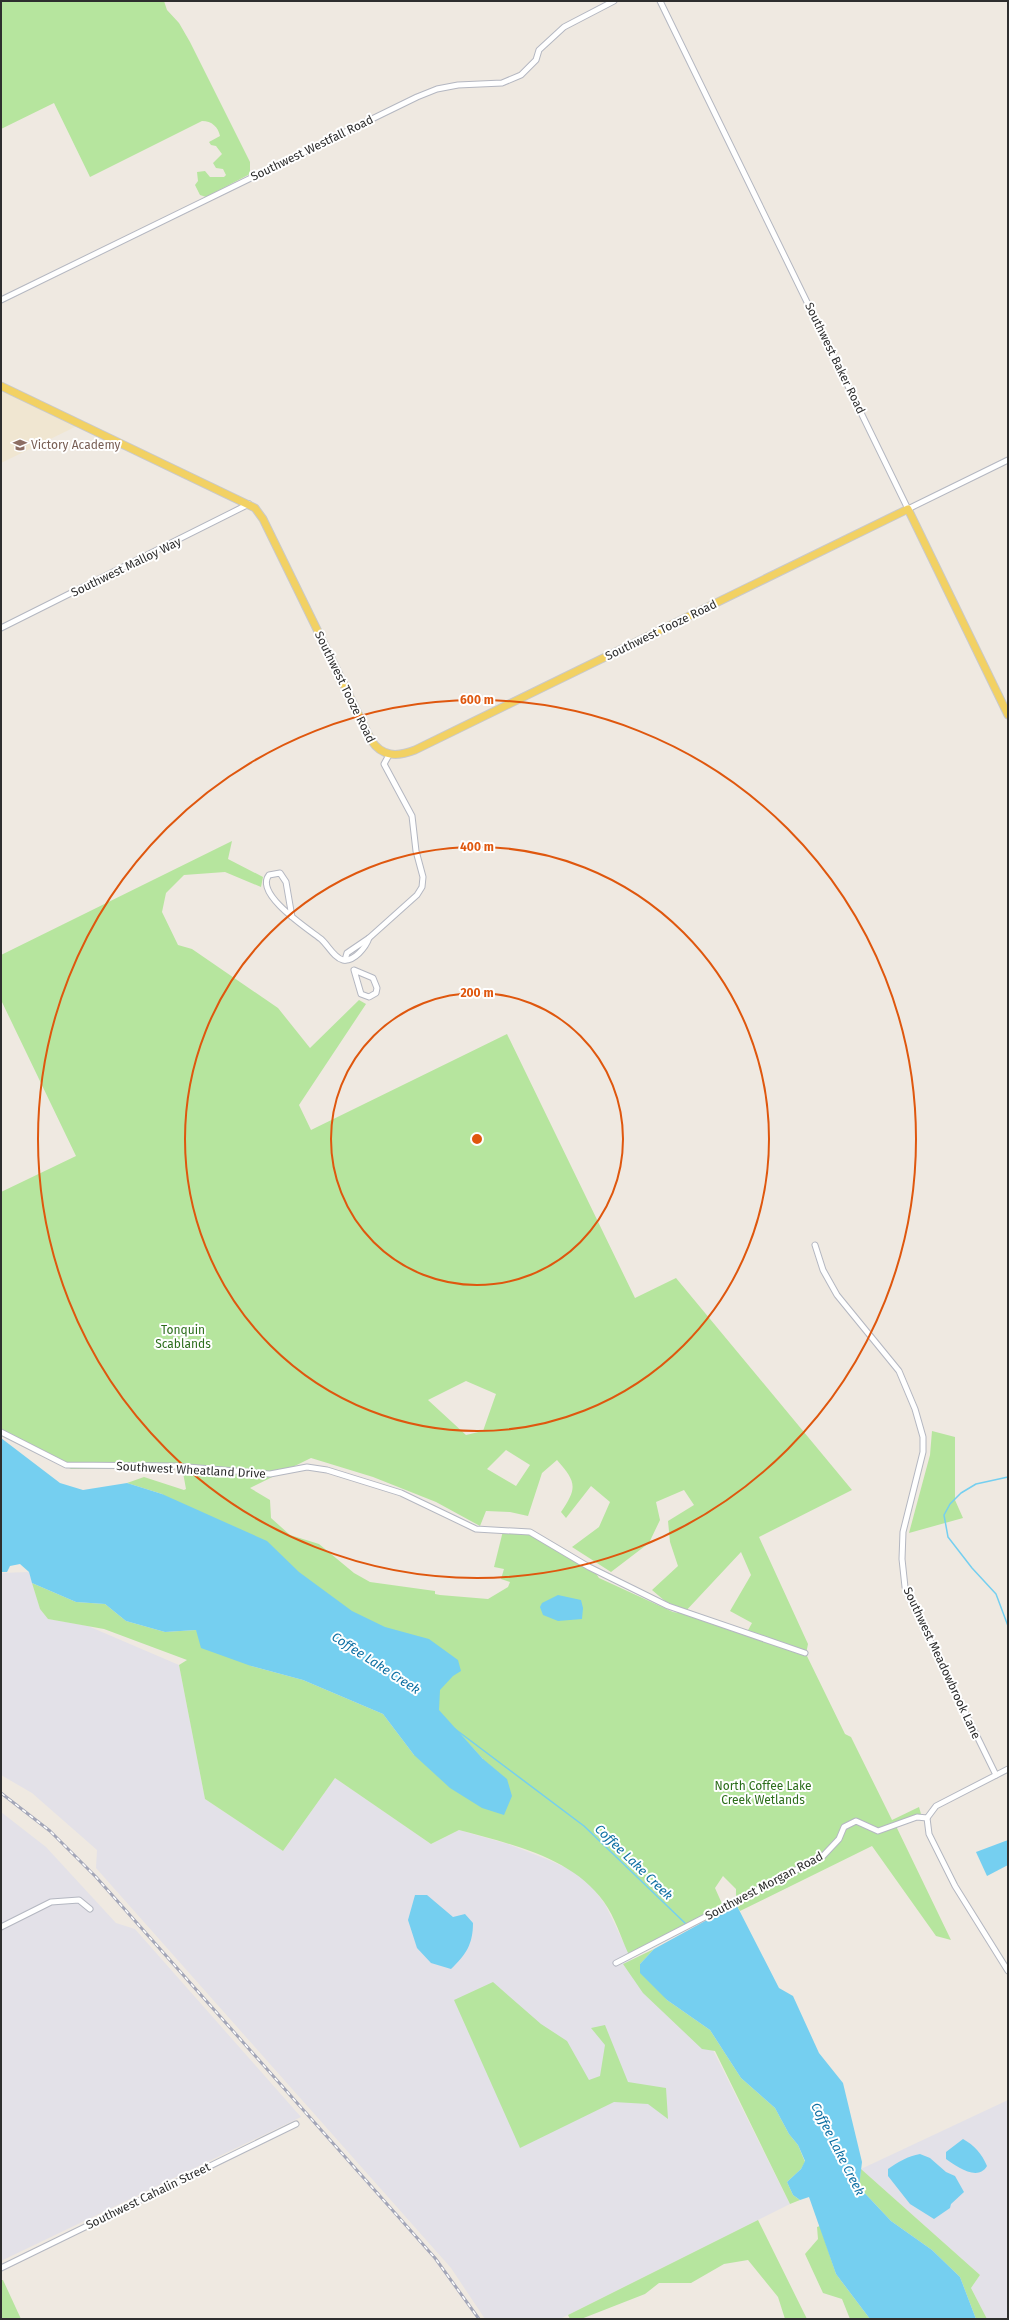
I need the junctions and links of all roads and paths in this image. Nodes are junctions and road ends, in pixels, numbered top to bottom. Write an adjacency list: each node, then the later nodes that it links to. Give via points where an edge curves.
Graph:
1 (614, 1): 3 (street, Southwest Westfall Road, via 564,27 539,50 536,60 521,75 502,83 458,85 436,89 417,97)
2 (660, 1): 7 (street, Southwest Baker Road)
3 (1, 300)
4 (1, 386): 6 (main road, Southwest Tooze Road)
5 (1008, 460): 7 (street, Southwest Tooze Road)
6 (249, 504): 8 (street, Southwest Malloy Way); 10 (main road, Southwest Tooze Road, via 263,519 370,740 379,750)
7 (908, 509): 9 (main road, Southwest Baker Road); 10 (main road, Southwest Tooze Road, via 415,750)
8 (1, 628)
9 (1008, 715)
10 (389, 755): 12 (street, via 384,764 412,816 416,851 423,877 422,887 417,895 369,938 347,953)
11 (292, 917): 11 (street, via 268,891 266,882 269,875 280,873 285,879); 12 (street)
12 (345, 960): 13 (street)
13 (354, 970): 13 (street, via 361,994 369,997 376,993 373,978)
14 (815, 1245): 18 (street, Southwest Meadowbrook Lane, via 823,1270 837,1296 899,1371 915,1409 924,1447 903,1532 904,1581 917,1614)
15 (1, 1432): 16 (street, Southwest Wheatland Drive, via 66,1465 176,1466 270,1474 307,1467 327,1470 401,1493 476,1529 530,1532 584,1565 668,1606)
16 (805, 1653)
17 (1008, 1769): 18 (street)
18 (996, 1775): 19 (street, via 936,1806)
19 (927, 1818): 22 (street, Southwest Morgan Road, via 917,1817 878,1831 856,1821 844,1827 839,1839 823,1856); 23 (street, via 929,1834 941,1860)
20 (90, 1909): 21 (street, via 79,1900 51,1902)
21 (1, 1927)
22 (616, 1963)
23 (1008, 1970)
24 (296, 2124): 25 (street, Southwest Cahalin Street)
25 (1, 2268)

